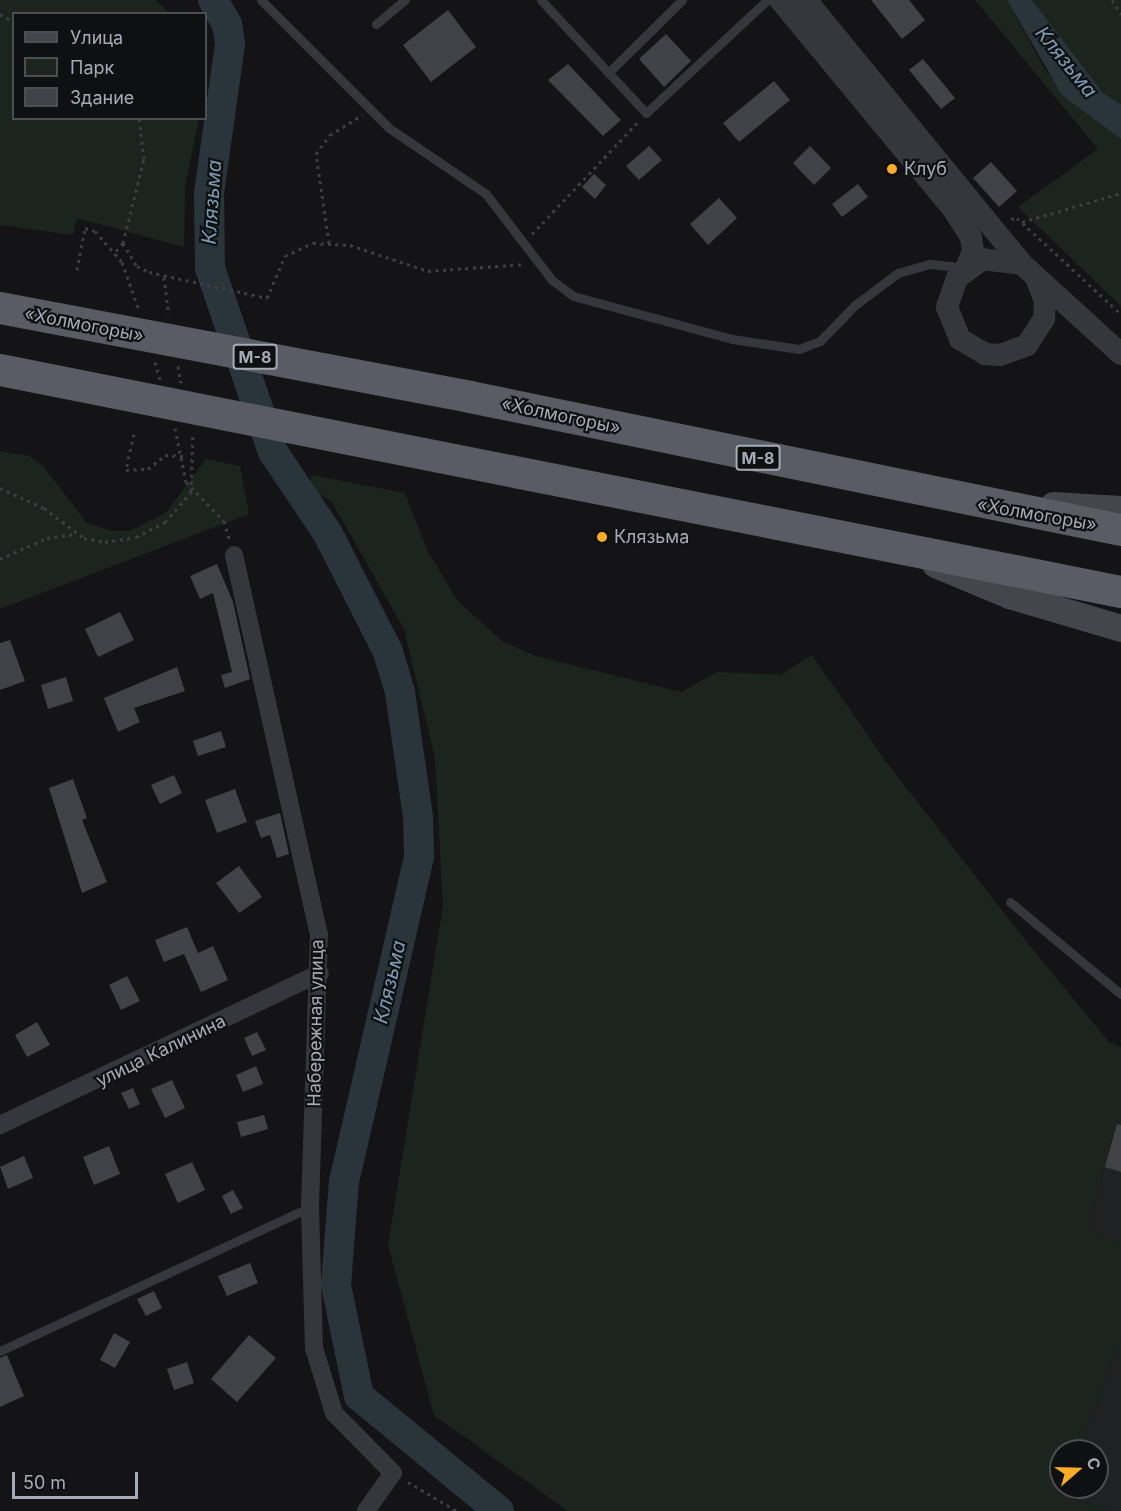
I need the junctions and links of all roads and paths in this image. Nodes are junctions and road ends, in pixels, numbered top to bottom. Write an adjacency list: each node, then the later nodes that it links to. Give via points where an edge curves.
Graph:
1 (261, 0): 12 (lane, via 301,34)
2 (405, 0): 10 (lane)
3 (541, 0): 11 (lane)
4 (681, 0): 11 (lane)
5 (767, 0): 13 (lane)
6 (780, 0): 24 (street, via 953,209 971,237 973,251)
7 (806, 0): 26 (street)
8 (1112, 0): 9 (path)
9 (1121, 14)
10 (376, 24)
11 (608, 73): 13 (lane)
12 (369, 111): 19 (lane, via 486,194); 21 (path, via 330,135 316,154)
13 (646, 113): 19 (path)
14 (139, 120): 20 (path, via 144,159)
15 (1121, 192): 17 (path)
16 (999, 222): 17 (path, via 1017,218)
17 (1022, 222): 28 (path)
18 (85, 228): 25 (path)
19 (525, 242): 23 (lane)
20 (123, 243): 21 (path, via 137,266 183,281 267,298 285,256); 22 (path)
21 (329, 243): 23 (path, via 428,272)
22 (116, 251)
23 (539, 262): 24 (lane, via 552,280 583,300 741,341 799,349 820,341 855,304 898,273 930,264)
24 (966, 268): 26 (street, via 994,257); 26 (street, via 950,290 950,320 960,339 985,354 1018,351 1034,338 1046,301)
25 (77, 270)
26 (1029, 270): 29 (street)
27 (0, 308): 34 (highway, «Холмогоры» / М-8, via 395,383)
28 (1121, 314)
29 (1121, 354)
30 (0, 370): 38 (highway)
31 (134, 434): 32 (path, via 126,470 148,469 165,455)
32 (183, 456)
33 (0, 488): 37 (path, via 44,508)
34 (945, 498): 35 (main road); 36 (highway, «Холмогоры» / М-8)
35 (1121, 509)
36 (1121, 530)
37 (79, 534): 39 (path, via 105,542 136,537 165,522 191,492 224,521); 40 (path, via 47,538)
38 (893, 546): 41 (highway); 42 (main road, via 1009,595)
39 (234, 555): 44 (street, Набережная улица, via 319,934)
40 (0, 559)
41 (1121, 591)
42 (1121, 628)
43 (1010, 902): 45 (lane)
44 (320, 973): 46 (street, улица Калинина); 47 (street, Набережная улица)
45 (1121, 994)
46 (0, 1125)
47 (310, 1207): 48 (lane); 49 (street, Набережная улица, via 317,1359 334,1413)
48 (0, 1351)
49 (393, 1473): 50 (street); 51 (path)
50 (366, 1511)
51 (457, 1511)

